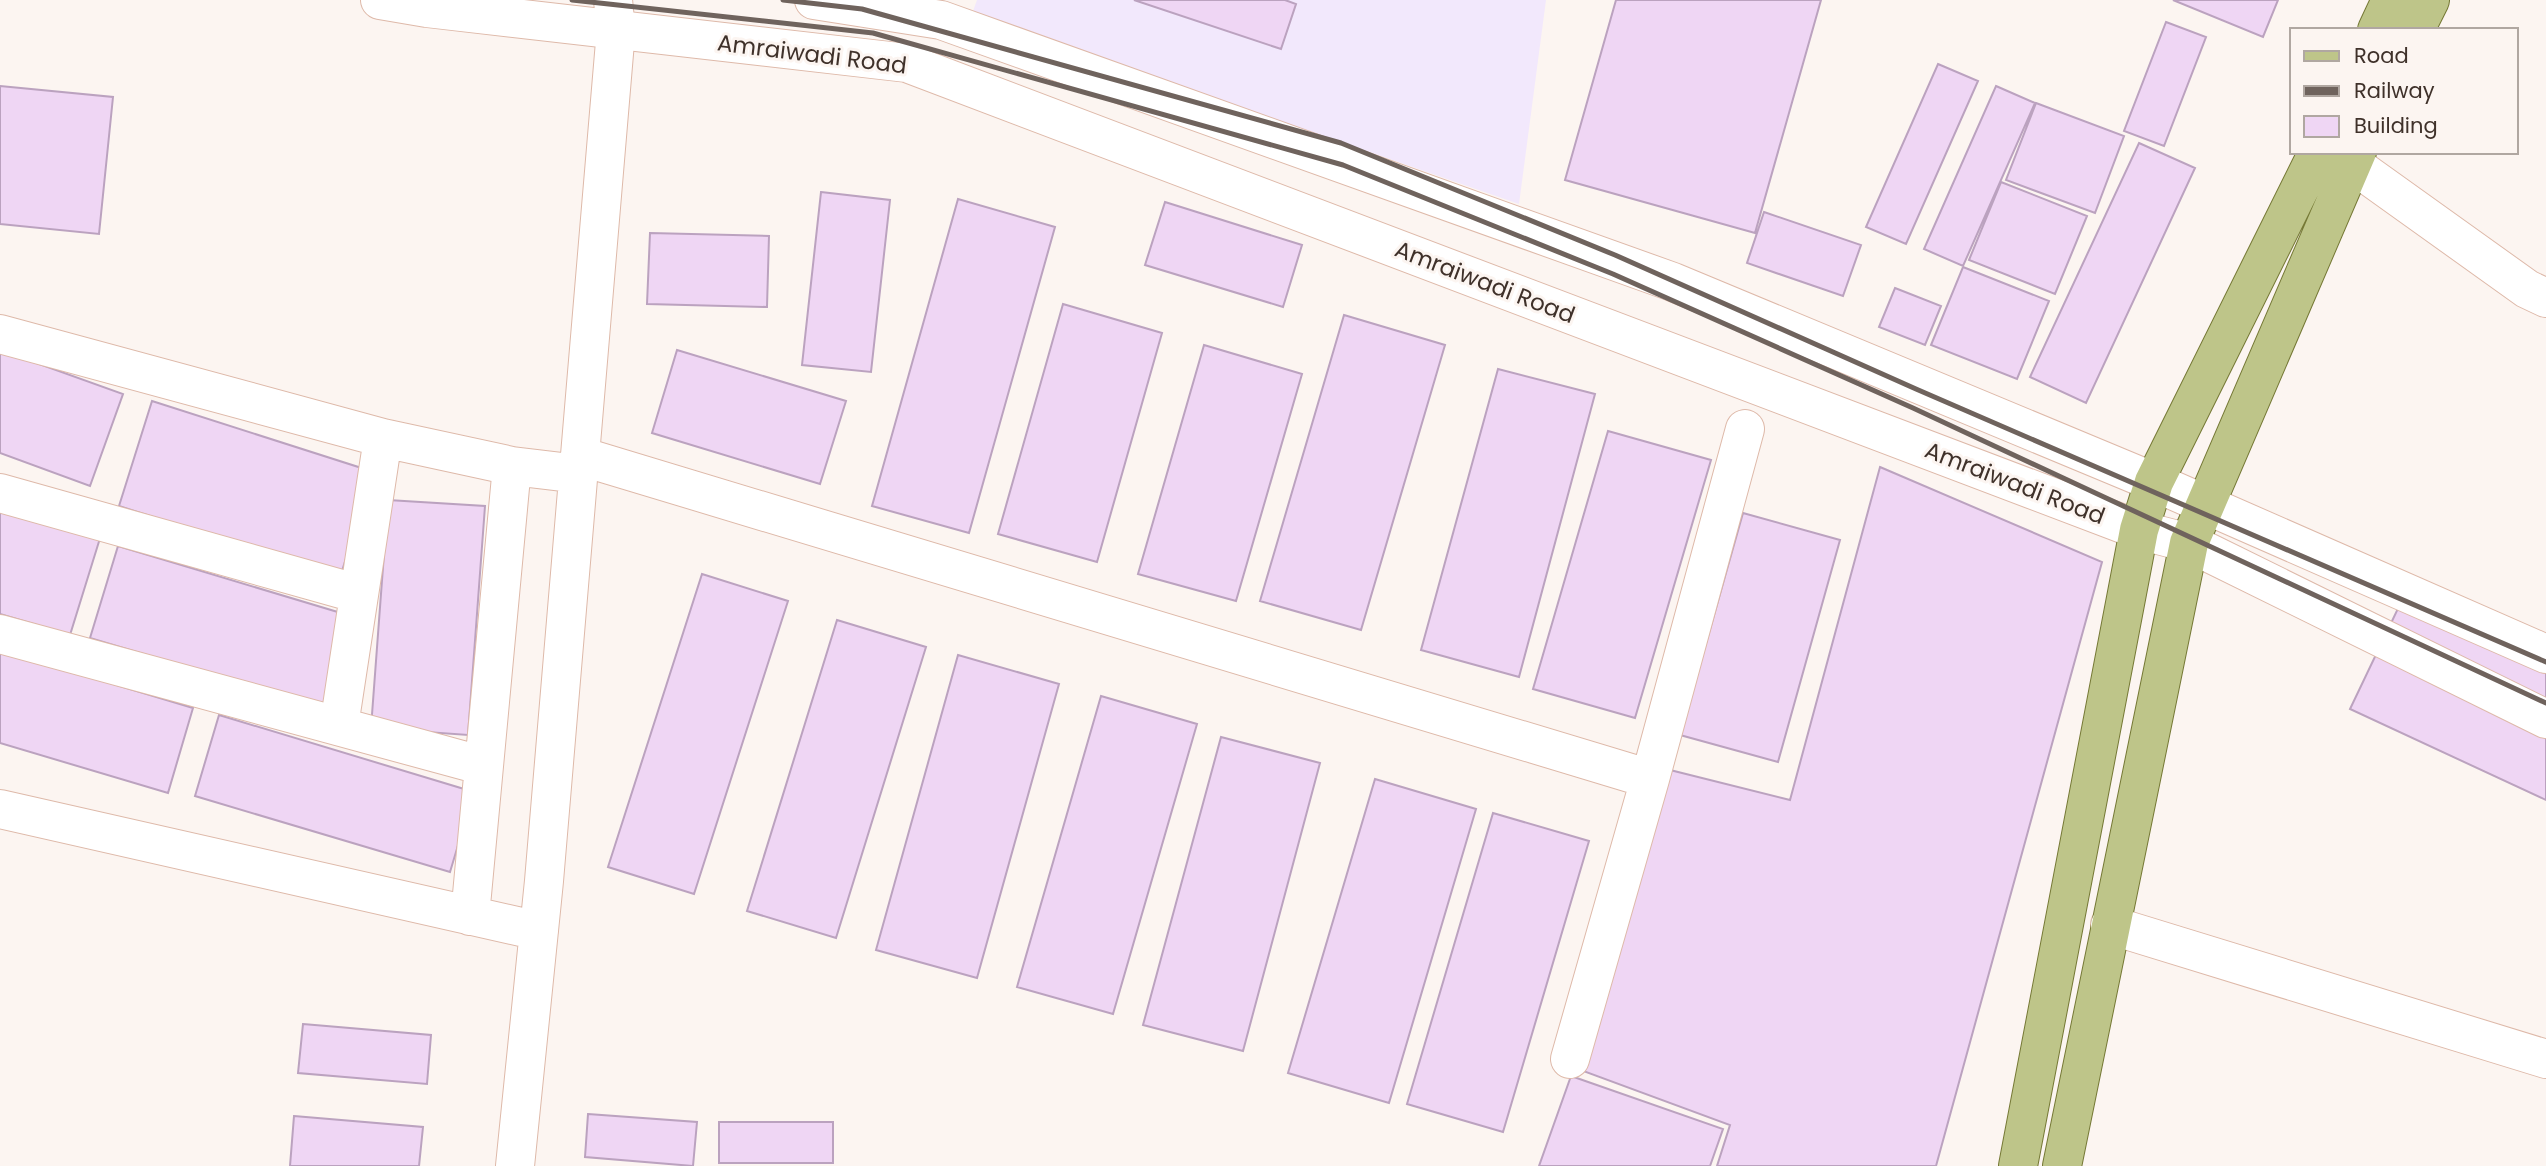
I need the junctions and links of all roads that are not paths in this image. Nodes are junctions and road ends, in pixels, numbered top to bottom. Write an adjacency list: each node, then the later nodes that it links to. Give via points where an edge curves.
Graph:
1 (380, 0): 5 (street, Amraiwadi Road, via 427,8)
2 (814, 0): 15 (street, via 941,20 1660,277)
3 (2391, 0): 6 (main road)
4 (2430, 0): 7 (main road)
5 (614, 15): 13 (street); 18 (street, Amraiwadi Road, via 907,63)
6 (2378, 28)
7 (2417, 28)
8 (2342, 156): 9 (street); 15 (main road); 17 (main road)
9 (2546, 298)
10 (0, 334): 12 (street)
11 (1745, 429): 26 (street)
12 (383, 438): 14 (street); 20 (street)
13 (579, 465): 14 (street); 26 (street); 30 (street)
14 (512, 466): 25 (street)
15 (2154, 482): 17 (street); 18 (main road)
16 (0, 493): 20 (street)
17 (2206, 506): 19 (main road); 22 (street)
18 (2139, 530): 19 (street, Amraiwadi Road); 34 (main road)
19 (2189, 543): 23 (street, Amraiwadi Road); 29 (main road)
20 (359, 594): 24 (street)
21 (0, 634): 24 (street)
22 (2546, 654)
23 (2546, 719)
24 (339, 726): 25 (street)
25 (484, 766): 28 (street)
26 (1650, 779): 31 (street)
27 (0, 809): 28 (street)
28 (470, 916): 30 (street)
29 (2110, 925): 32 (street); 35 (main road)
30 (539, 931): 33 (street)
31 (1570, 1059)
32 (2546, 1059)
33 (514, 1166)
34 (2018, 1166)
35 (2062, 1166)

